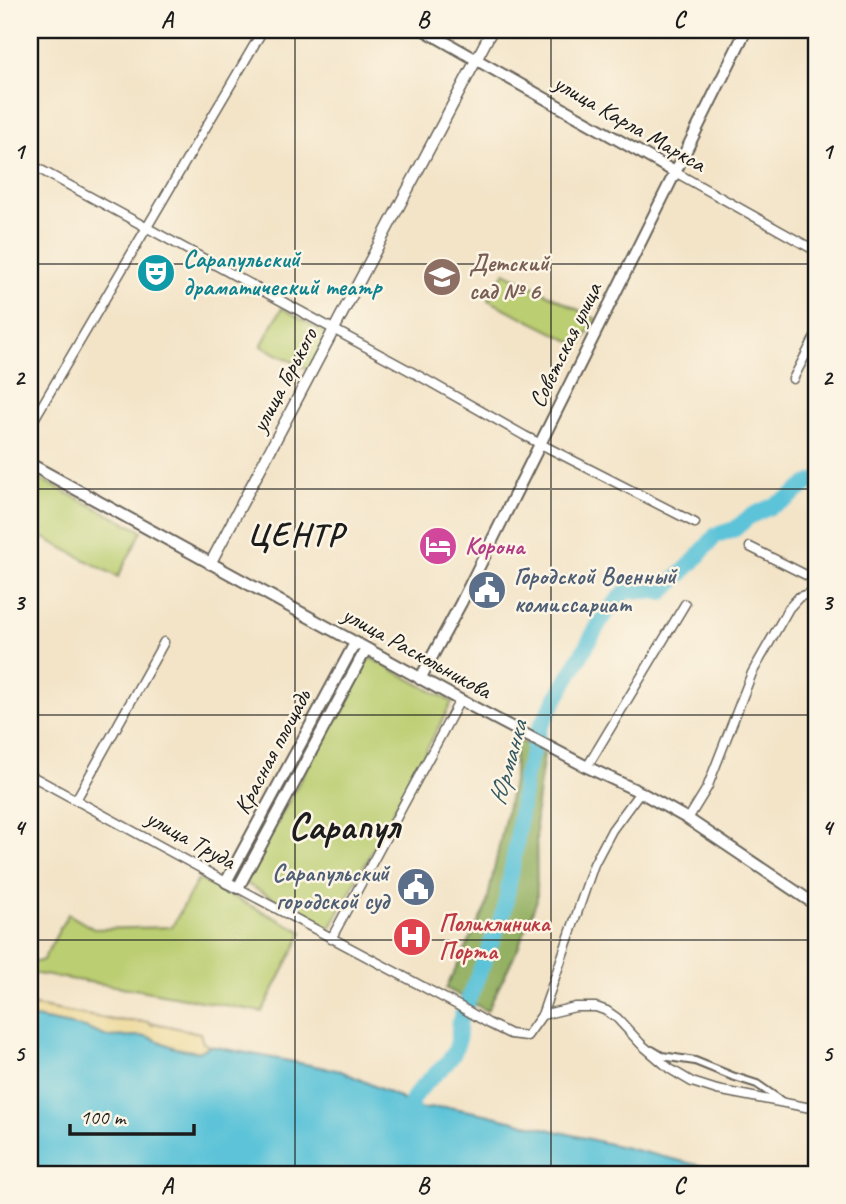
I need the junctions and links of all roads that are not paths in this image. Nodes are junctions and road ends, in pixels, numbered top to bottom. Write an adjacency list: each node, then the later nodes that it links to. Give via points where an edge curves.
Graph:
1 (263, 30): 8 (street)
2 (424, 30): 5 (main road, улица Карла Маркса)
3 (492, 30): 5 (street, улица Горького)
4 (746, 30): 7 (main road, Советская улица)
5 (477, 59): 7 (main road, улица Карла Маркса); 10 (street, улица Горького)
6 (30, 164): 8 (street)
7 (675, 172): 9 (street, улица Карла Маркса); 14 (main road, Советская улица)
8 (146, 228): 10 (street); 13 (street)
9 (816, 251)
10 (334, 330): 14 (street); 18 (street, улица Горького)
11 (816, 335): 12 (street)
12 (793, 379)
13 (30, 426)
14 (540, 444): 16 (street); 25 (main road, Советская улица)
15 (30, 464): 18 (main road, улица Раскольникова)
16 (695, 523)
17 (750, 547): 19 (street)
18 (210, 564): 23 (main road, улица Раскольникова)
19 (816, 580)
20 (816, 591): 31 (street, via 799,597 789,608 752,673 707,788)
21 (685, 604): 27 (street)
22 (164, 642): 30 (street)
23 (355, 643): 24 (main road, улица Раскольникова); 32 (main road, Красная площадь)
24 (366, 649): 25 (main road, улица Раскольникова); 33 (main road, Красная площадь)
25 (420, 678): 26 (main road, улица Раскольникова)
26 (460, 700): 27 (main road, улица Раскольникова); 35 (street)
27 (582, 764): 29 (main road, улица Раскольникова)
28 (30, 775): 30 (street, улица Труда)
29 (640, 792): 31 (main road, улица Раскольникова); 36 (street, via 594,864)
30 (76, 800): 32 (street, улица Труда)
31 (688, 819): 34 (main road, улица Раскольникова)
32 (226, 882): 33 (main road, улица Труда)
33 (238, 888): 35 (street, улица Труда)
34 (816, 905)
35 (331, 939): 36 (street, улица Труда, via 510,1034 527,1036)
36 (542, 1014): 37 (street, via 596,1007 617,1018)
37 (641, 1044): 38 (street, via 662,1056 695,1060 757,1084); 38 (street, via 692,1082)
38 (785, 1103): 39 (street)
39 (816, 1109)

